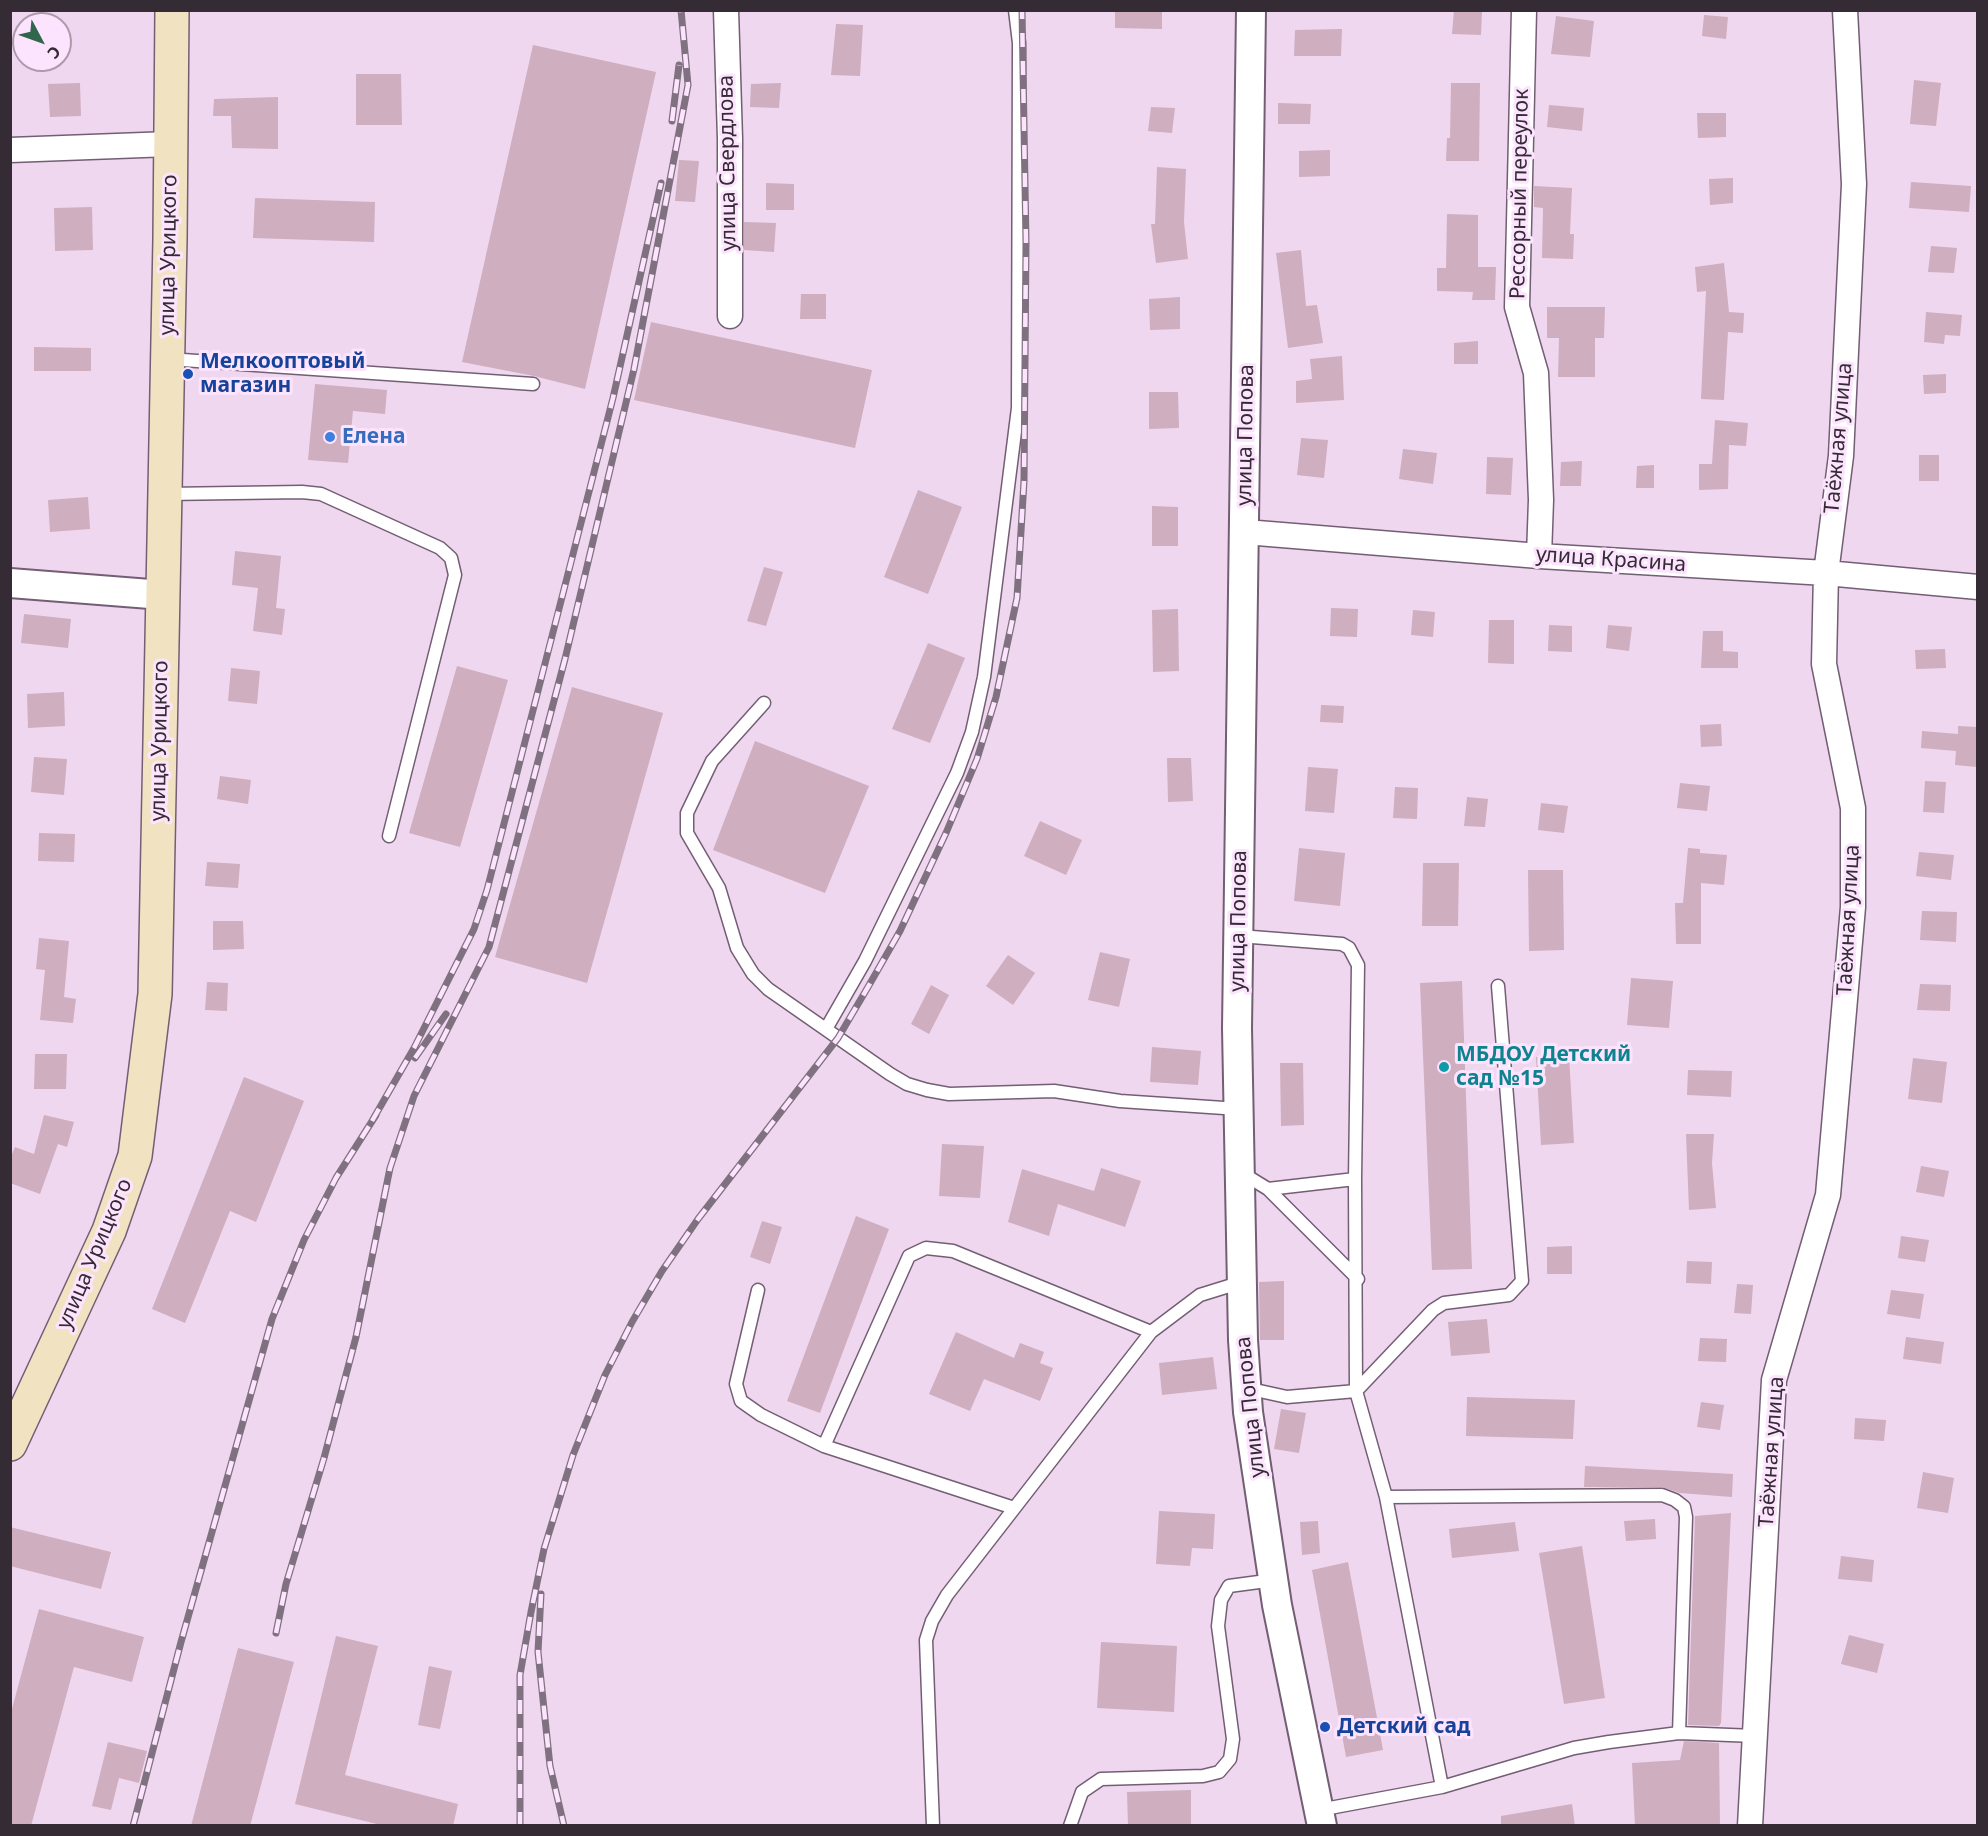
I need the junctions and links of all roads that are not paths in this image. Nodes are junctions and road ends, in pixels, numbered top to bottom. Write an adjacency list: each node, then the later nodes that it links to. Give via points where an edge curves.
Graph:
1 (172, 10): 7 (main road, улица Урицкого)
2 (726, 10): 9 (street, улица Свердлова)
3 (1015, 10): 23 (lane, via 1019,66 1018,408 984,677 972,732 957,773 865,961)
4 (1251, 10): 13 (street, улица Попова)
5 (1524, 10): 14 (street, Рессорный переулок, via 1517,307 1536,373)
6 (1845, 10): 15 (street, Таёжная улица, via 1854,184 1841,456)
7 (170, 144): 8 (street); 10 (main road, улица Урицкого)
8 (10, 150)
9 (730, 316)
10 (166, 358): 11 (lane); 12 (main road, улица Урицкого)
11 (533, 384)
12 (165, 494): 18 (main road, улица Урицкого); 20 (lane, via 321,494 440,548 451,558 454,575)
13 (1245, 532): 14 (street, улица Красина); 21 (street, улица Попова)
14 (1539, 556): 15 (street, улица Красина)
15 (1826, 573): 17 (street, улица Красина); 40 (street, Таёжная улица, via 1824,664 1853,808 1853,907 1828,1195 1774,1380)
16 (10, 583): 18 (street)
17 (1977, 587)
18 (163, 596): 34 (main road, улица Урицкого, via 155,993 135,1156 110,1231)
19 (764, 703): 23 (lane, via 712,761 687,813 687,833 719,888 737,948 753,974)
20 (389, 836)
21 (1239, 936): 24 (street, улица Попова); 26 (lane, via 1342,944 1349,948 1358,965)
22 (1498, 986): 33 (lane, via 1522,1281 1509,1295 1444,1303 1432,1310)
23 (826, 1029): 24 (lane, via 890,1074 927,1090 949,1094 1053,1091 1120,1101)
24 (1239, 1109): 25 (street, улица Попова)
25 (1240, 1172): 27 (lane); 29 (street, улица Попова)
26 (1355, 1179): 27 (lane); 28 (lane)
27 (1268, 1190): 28 (lane)
28 (1358, 1279): 33 (lane)
29 (1242, 1281): 31 (lane, via 1200,1295); 32 (street, улица Попова)
30 (758, 1290): 35 (lane, via 736,1384 741,1401)
31 (1151, 1332): 35 (lane, via 953,1251 926,1248 909,1256); 37 (lane)
32 (1246, 1388): 33 (lane, via 1287,1397); 38 (street, улица Попова)
33 (1356, 1390): 36 (lane)
34 (10, 1444)
35 (824, 1446): 37 (lane)
36 (1386, 1497): 39 (lane, via 1662,1496 1684,1507); 41 (lane)
37 (1014, 1508): 43 (lane, via 947,1595 926,1640)
38 (1274, 1580): 42 (street, улица Попова); 44 (lane, via 1229,1586 1221,1600 1218,1626 1233,1739 1230,1759 1219,1772 1203,1776 1101,1779 1082,1792)
39 (1679, 1733): 40 (lane); 41 (lane, via 1574,1748)
40 (1755, 1736): 45 (street, Таёжная улица)
41 (1442, 1787): 42 (lane)
42 (1321, 1818)
43 (933, 1826)
44 (1070, 1826)
45 (1750, 1826)

